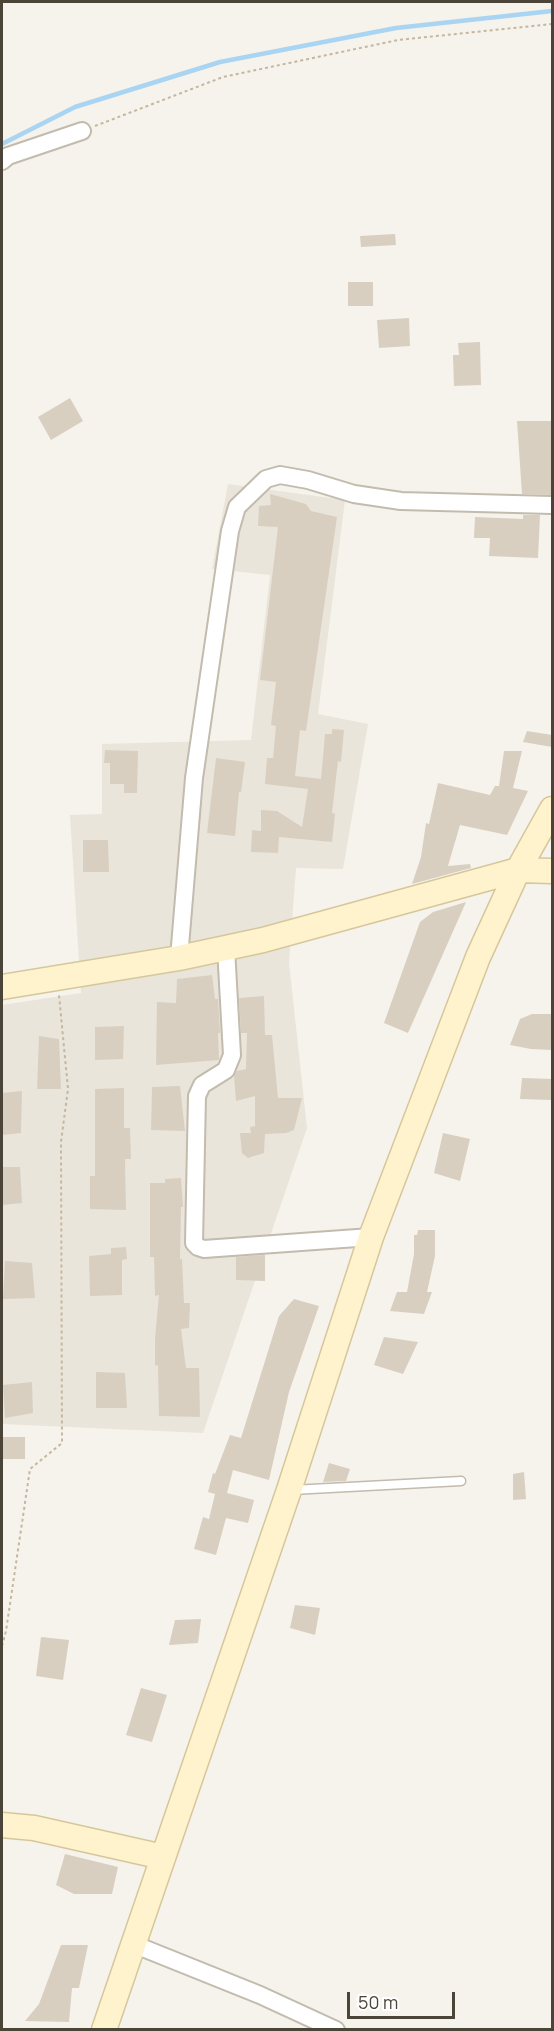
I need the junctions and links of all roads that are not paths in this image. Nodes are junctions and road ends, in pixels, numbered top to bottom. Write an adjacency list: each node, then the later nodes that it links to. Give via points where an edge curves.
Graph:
1 (82, 131): 2 (street)
2 (2, 161)
3 (552, 506): 8 (street, via 401,501 354,494 280,475 266,479 237,507 230,531 194,778)
4 (552, 809): 5 (main road)
5 (518, 870): 6 (main road); 7 (main road); 10 (main road, via 478,957)
6 (552, 871)
7 (226, 948): 8 (main road); 10 (street, via 232,1055 226,1070 202,1085 197,1096 194,1243 204,1249)
8 (179, 958): 9 (main road)
9 (2, 987)
10 (371, 1238): 12 (main road)
11 (461, 1481): 12 (lane)
12 (289, 1490): 14 (main road)
13 (2, 1824): 14 (main road)
14 (163, 1857): 15 (main road)
15 (133, 1944): 16 (main road); 17 (street)
16 (104, 2030)
17 (336, 2030)

